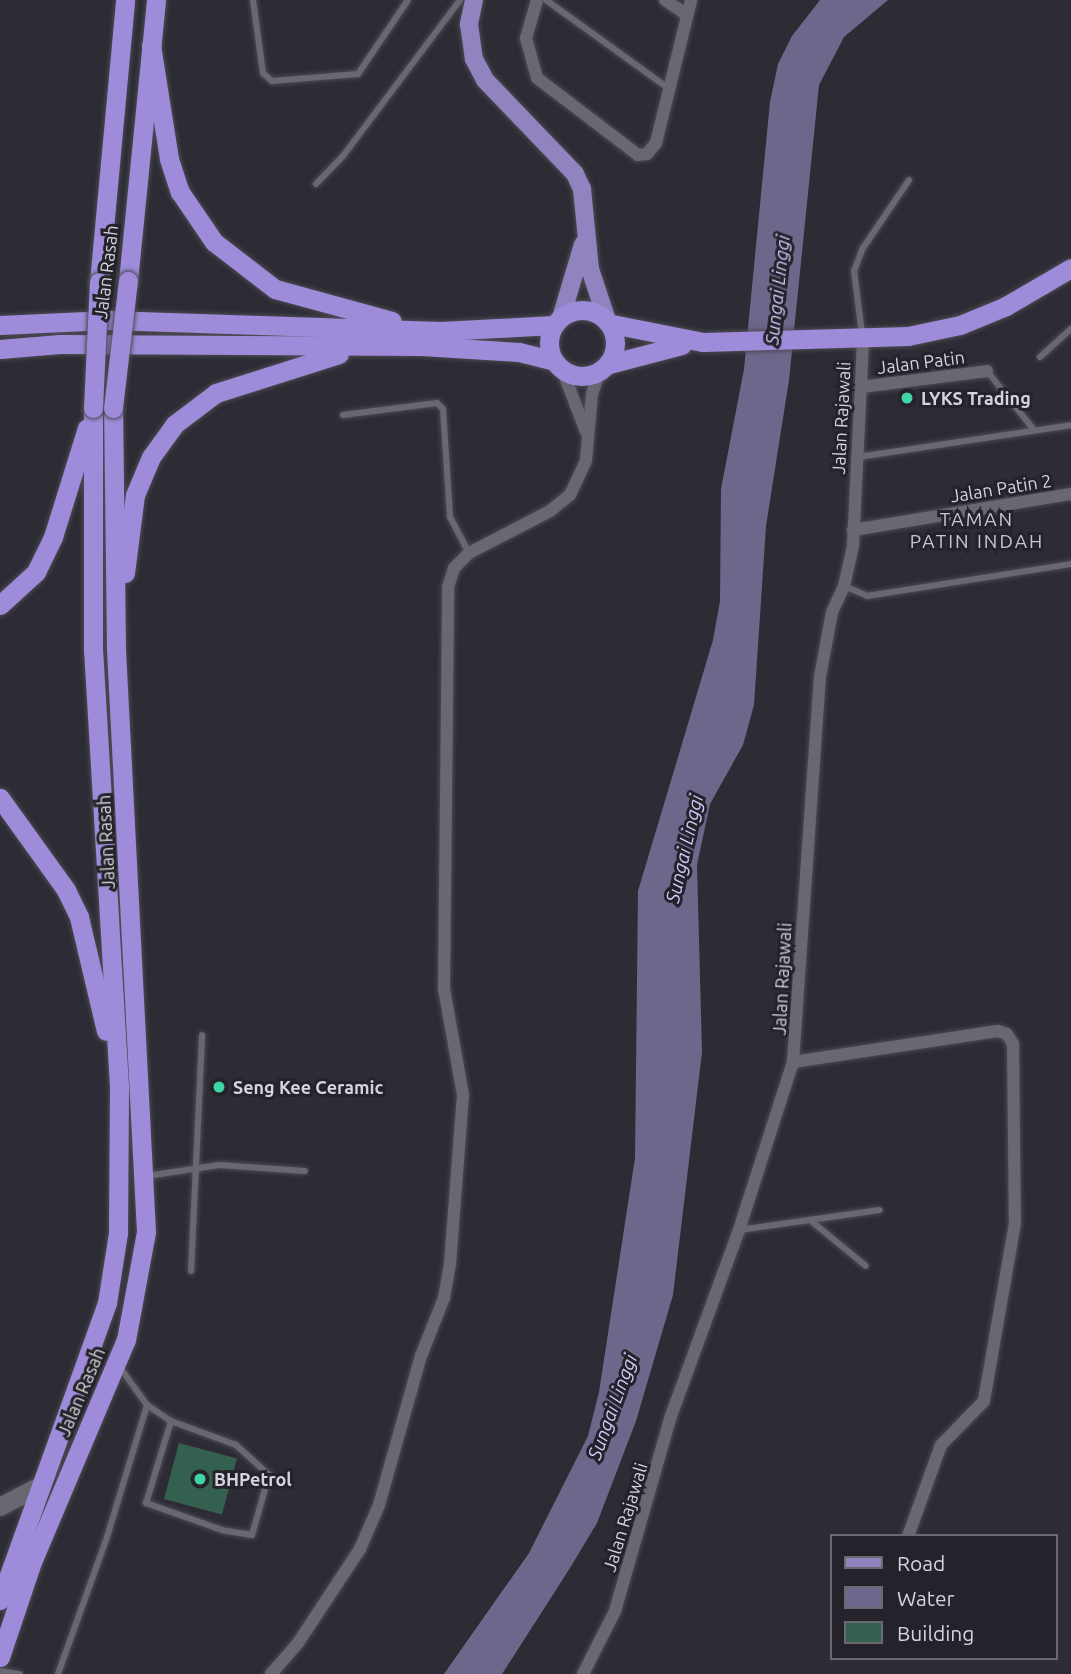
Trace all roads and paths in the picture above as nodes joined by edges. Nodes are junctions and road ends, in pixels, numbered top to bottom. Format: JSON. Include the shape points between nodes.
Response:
{"nodes":[{"id":1,"x":125,"y":0,"type":"edge"},
{"id":2,"x":156,"y":0,"type":"edge"},
{"id":3,"x":253,"y":0,"type":"edge"},
{"id":4,"x":408,"y":0,"type":"edge"},
{"id":5,"x":460,"y":0,"type":"edge"},
{"id":6,"x":474,"y":0,"type":"edge"},
{"id":7,"x":537,"y":0,"type":"edge"},
{"id":8,"x":546,"y":0,"type":"edge"},
{"id":9,"x":665,"y":0,"type":"edge"},
{"id":10,"x":691,"y":0,"type":"edge"},
{"id":11,"x":686,"y":14,"type":"junction"},
{"id":12,"x":151,"y":45,"type":"junction"},
{"id":13,"x":668,"y":88,"type":"junction"},
{"id":14,"x":909,"y":180,"type":"dead end"},
{"id":15,"x":316,"y":184,"type":"dead end"},
{"id":16,"x":586,"y":234,"type":"junction"},
{"id":17,"x":1071,"y":268,"type":"edge"},
{"id":18,"x":557,"y":321,"type":"junction"},
{"id":19,"x":610,"y":322,"type":"junction"},
{"id":20,"x":0,"y":325,"type":"edge"},
{"id":21,"x":1071,"y":329,"type":"edge"},
{"id":22,"x":441,"y":331,"type":"junction"},
{"id":23,"x":863,"y":340,"type":"junction"},
{"id":24,"x":703,"y":342,"type":"junction"},
{"id":25,"x":363,"y":347,"type":"junction"},
{"id":26,"x":0,"y":349,"type":"edge"},
{"id":27,"x":1040,"y":357,"type":"dead end"},
{"id":28,"x":558,"y":365,"type":"junction"},
{"id":29,"x":605,"y":368,"type":"junction"},
{"id":30,"x":986,"y":371,"type":"joint"},
{"id":31,"x":861,"y":387,"type":"junction"},
{"id":32,"x":93,"y":408,"type":"junction"},
{"id":33,"x":343,"y":415,"type":"dead end"},
{"id":34,"x":1071,"y":425,"type":"edge"},
{"id":35,"x":1034,"y":430,"type":"junction"},
{"id":36,"x":586,"y":432,"type":"junction"},
{"id":37,"x":857,"y":457,"type":"junction"},
{"id":38,"x":1071,"y":494,"type":"edge"},
{"id":39,"x":853,"y":530,"type":"junction"},
{"id":40,"x":469,"y":553,"type":"junction"},
{"id":41,"x":1071,"y":564,"type":"edge"},
{"id":42,"x":844,"y":586,"type":"junction"},
{"id":43,"x":0,"y":605,"type":"edge"},
{"id":44,"x":116,"y":649,"type":"junction"},
{"id":45,"x":0,"y":798,"type":"edge"},
{"id":46,"x":202,"y":1035,"type":"dead end"},
{"id":47,"x":793,"y":1062,"type":"junction"},
{"id":48,"x":119,"y":1086,"type":"junction"},
{"id":49,"x":194,"y":1168,"type":"junction"},
{"id":50,"x":304,"y":1171,"type":"dead end"},
{"id":51,"x":145,"y":1177,"type":"junction"},
{"id":52,"x":880,"y":1210,"type":"dead end"},
{"id":53,"x":810,"y":1220,"type":"junction"},
{"id":54,"x":739,"y":1230,"type":"junction"},
{"id":55,"x":866,"y":1266,"type":"dead end"},
{"id":56,"x":191,"y":1271,"type":"dead end"},
{"id":57,"x":116,"y":1362,"type":"junction"},
{"id":58,"x":147,"y":1405,"type":"junction"},
{"id":59,"x":171,"y":1421,"type":"junction"},
{"id":60,"x":42,"y":1485,"type":"junction"},
{"id":61,"x":0,"y":1507,"type":"edge"},
{"id":62,"x":909,"y":1534,"type":"edge"},
{"id":63,"x":0,"y":1600,"type":"edge"},
{"id":64,"x":0,"y":1657,"type":"edge"},
{"id":65,"x":0,"y":1671,"type":"edge"},
{"id":66,"x":20,"y":1674,"type":"edge"},
{"id":67,"x":58,"y":1674,"type":"edge"},
{"id":68,"x":271,"y":1674,"type":"edge"},
{"id":69,"x":583,"y":1674,"type":"edge"}],
"edges":[{"from":1,"to":32,"type":"highway","name":"Jalan Rasah","bridge":true,"via":[[99,282]]},
{"from":2,"to":12,"type":"highway","name":"Jalan Rasah"},
{"from":3,"to":4,"type":"lane","via":[[263,73],[272,81],[358,74]]},
{"from":5,"to":15,"type":"lane","via":[[343,156]]},
{"from":6,"to":16,"type":"main road","via":[[469,23],[474,59],[485,80],[575,174],[582,188]]},
{"from":7,"to":13,"type":"street","via":[[526,38],[537,78],[638,155],[647,154],[656,143]]},
{"from":8,"to":13,"type":"lane"},
{"from":9,"to":11,"type":"street"},
{"from":10,"to":11,"type":"street"},
{"from":11,"to":13,"type":"street"},
{"from":12,"to":22,"type":"highway","via":[[169,159],[180,192],[214,242],[275,289]]},
{"from":12,"to":44,"type":"highway","name":"Jalan Rasah","bridge":true,"via":[[113,408]]},
{"from":14,"to":23,"type":"lane","via":[[863,248],[854,271]]},
{"from":16,"to":18,"type":"main road"},
{"from":16,"to":19,"type":"main road","via":[[594,287]]},
{"from":17,"to":23,"type":"highway","via":[[1006,306],[960,325]]},
{"from":18,"to":19,"type":"highway","via":[[589,310]]},
{"from":18,"to":22,"type":"highway"},
{"from":18,"to":28,"type":"highway","via":[[549,344]]},
{"from":19,"to":24,"type":"highway"},
{"from":19,"to":29,"type":"highway","via":[[616,346]]},
{"from":20,"to":22,"type":"highway","via":[[108,320]]},
{"from":21,"to":27,"type":"lane"},
{"from":23,"to":24,"type":"highway"},
{"from":23,"to":31,"type":"street","name":"Jalan Rajawali"},
{"from":24,"to":29,"type":"highway"},
{"from":25,"to":26,"type":"highway","via":[[60,344]]},
{"from":25,"to":28,"type":"highway","via":[[478,348],[519,352]]},
{"from":25,"to":44,"type":"highway","via":[[216,393],[175,424],[151,457],[135,495]]},
{"from":28,"to":29,"type":"highway","via":[[581,376]]},
{"from":28,"to":36,"type":"street"},
{"from":29,"to":36,"type":"street"},
{"from":30,"to":31,"type":"street","name":"Jalan Patin"},
{"from":30,"to":35,"type":"lane"},
{"from":31,"to":37,"type":"street","name":"Jalan Rajawali"},
{"from":32,"to":43,"type":"highway","via":[[53,537],[36,572]]},
{"from":32,"to":48,"type":"highway","name":"Jalan Rasah","via":[[93,652]]},
{"from":33,"to":40,"type":"lane","via":[[437,403],[443,409],[450,517]]},
{"from":34,"to":35,"type":"lane"},
{"from":35,"to":37,"type":"lane"},
{"from":36,"to":40,"type":"street","via":[[586,460],[570,495],[550,511]]},
{"from":37,"to":39,"type":"street","name":"Jalan Rajawali"},
{"from":38,"to":39,"type":"street","name":"Jalan Patin 2"},
{"from":39,"to":42,"type":"street","name":"Jalan Rajawali"},
{"from":40,"to":68,"type":"street","via":[[454,568],[448,587],[444,988],[463,1095],[461,1155],[444,1298],[421,1356],[379,1505],[360,1549],[298,1643]]},
{"from":41,"to":42,"type":"lane","via":[[867,596]]},
{"from":42,"to":47,"type":"street","name":"Jalan Rajawali","via":[[832,612],[820,677]]},
{"from":44,"to":51,"type":"highway","name":"Jalan Rasah"},
{"from":45,"to":48,"type":"highway","via":[[47,857],[79,917]]},
{"from":46,"to":49,"type":"lane"},
{"from":47,"to":54,"type":"street","name":"Jalan Rajawali"},
{"from":47,"to":62,"type":"street","via":[[998,1031],[1007,1034],[1013,1044],[1015,1223],[984,1401],[941,1445]]},
{"from":48,"to":60,"type":"highway","name":"Jalan Rasah","via":[[118,1233],[107,1303]]},
{"from":49,"to":50,"type":"lane","via":[[219,1165]]},
{"from":49,"to":51,"type":"lane"},
{"from":49,"to":56,"type":"lane"},
{"from":51,"to":57,"type":"highway","name":"Jalan Rasah","via":[[146,1232],[135,1304]]},
{"from":52,"to":53,"type":"lane"},
{"from":53,"to":54,"type":"lane"},
{"from":53,"to":55,"type":"lane"},
{"from":54,"to":69,"type":"street","name":"Jalan Rajawali","via":[[671,1416],[615,1611]]},
{"from":57,"to":58,"type":"lane"},
{"from":57,"to":64,"type":"highway","name":"Jalan Rasah","via":[[32,1562]]},
{"from":58,"to":59,"type":"lane"},
{"from":58,"to":67,"type":"lane"},
{"from":59,"to":59,"type":"lane","via":[[236,1446],[269,1475],[252,1535],[222,1530],[146,1503]]},
{"from":60,"to":61,"type":"main road"},
{"from":60,"to":63,"type":"highway","name":"Jalan Rasah"},
{"from":65,"to":66,"type":"lane"}]}
